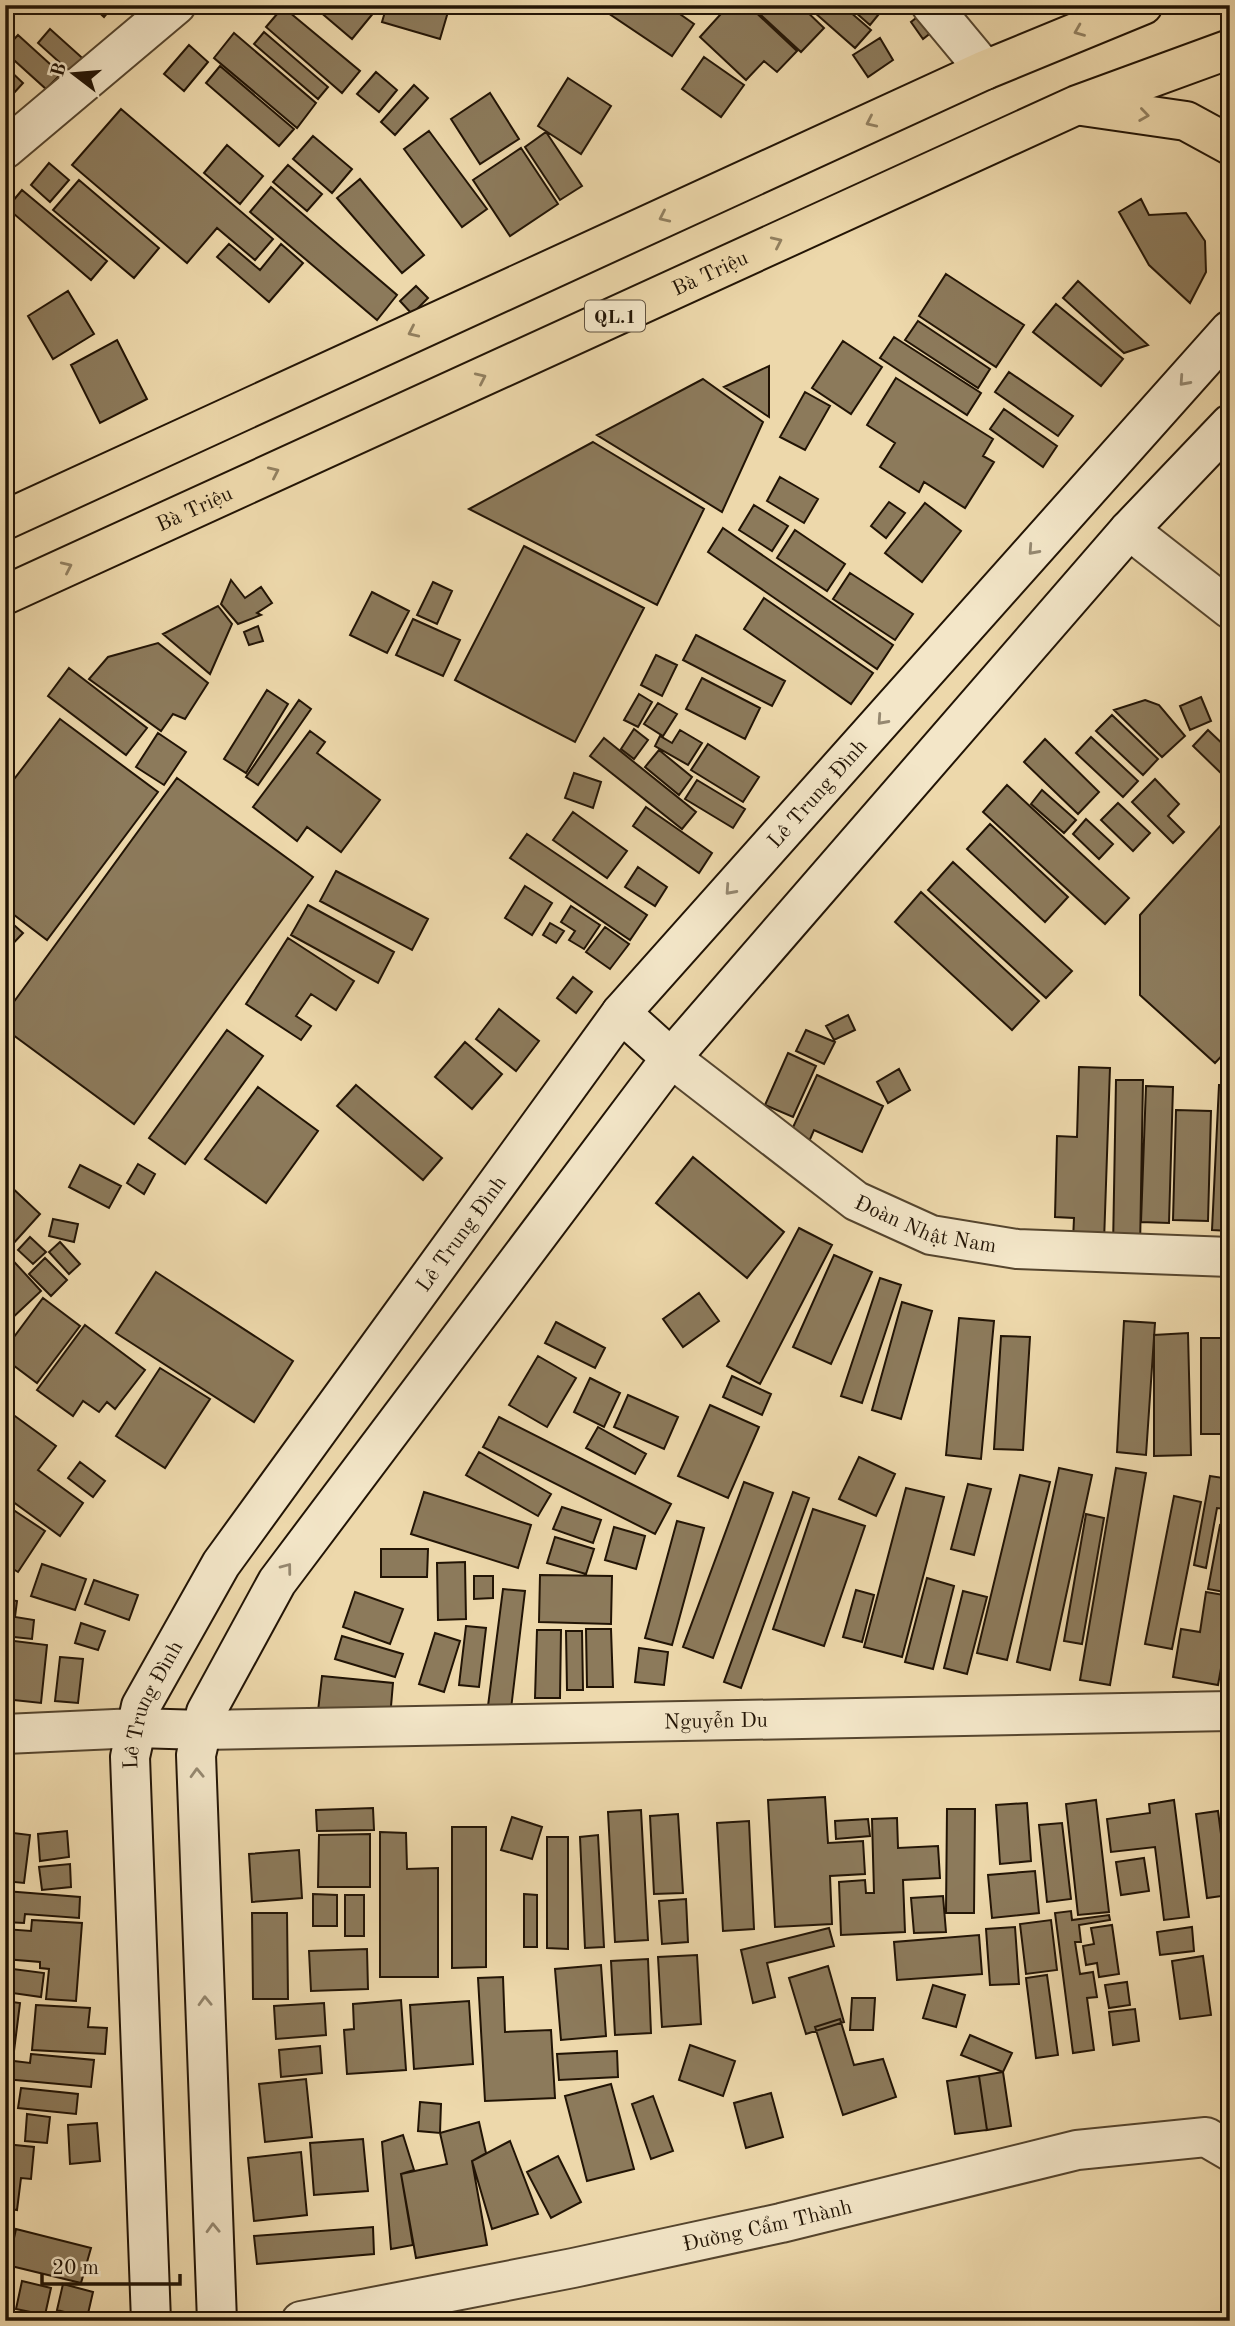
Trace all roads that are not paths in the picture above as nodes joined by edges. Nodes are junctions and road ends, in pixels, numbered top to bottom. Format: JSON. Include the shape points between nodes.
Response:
{"nodes":[{"id":1,"x":176,"y":5,"type":"edge"},
{"id":2,"x":931,"y":5,"type":"edge"},
{"id":3,"x":1143,"y":5,"type":"edge"},
{"id":4,"x":1230,"y":49,"type":"edge"},
{"id":5,"x":985,"y":70,"type":"junction"},
{"id":6,"x":1077,"y":106,"type":"junction"},
{"id":7,"x":1230,"y":145,"type":"edge"},
{"id":8,"x":5,"y":149,"type":"edge"},
{"id":9,"x":1230,"y":330,"type":"edge"},
{"id":10,"x":1230,"y":424,"type":"edge"},
{"id":11,"x":5,"y":520,"type":"edge"},
{"id":12,"x":1129,"y":530,"type":"junction"},
{"id":13,"x":5,"y":595,"type":"edge"},
{"id":14,"x":1230,"y":609,"type":"edge"},
{"id":15,"x":621,"y":1013,"type":"junction"},
{"id":16,"x":671,"y":1058,"type":"junction"},
{"id":17,"x":1230,"y":1257,"type":"edge"},
{"id":18,"x":1230,"y":1710,"type":"edge"},
{"id":19,"x":137,"y":1728,"type":"junction"},
{"id":20,"x":202,"y":1730,"type":"junction"},
{"id":21,"x":5,"y":1734,"type":"edge"},
{"id":22,"x":1230,"y":2151,"type":"edge"},
{"id":23,"x":151,"y":2321,"type":"edge"},
{"id":24,"x":217,"y":2321,"type":"edge"},
{"id":25,"x":301,"y":2321,"type":"edge"}],
"edges":[{"from":1,"to":8,"type":"main road"},
{"from":2,"to":5,"type":"main road"},
{"from":3,"to":5,"type":"highway","one_way":true},
{"from":4,"to":6,"type":"highway","name":"Bà Triệu","number":"QL.1"},
{"from":5,"to":11,"type":"highway","one_way":true},
{"from":6,"to":7,"type":"highway","one_way":true,"via":[[1186,121]]},
{"from":13,"to":6,"type":"highway","name":"Bà Triệu","number":"QL.1","one_way":true},
{"from":9,"to":15,"type":"main road","name":"Lê Trung Đình","one_way":true},
{"from":10,"to":12,"type":"main road"},
{"from":12,"to":14,"type":"main road"},
{"from":12,"to":16,"type":"main road"},
{"from":15,"to":16,"type":"main road","name":"Đoàn Nhật Nam"},
{"from":15,"to":19,"type":"main road","name":"Lê Trung Đình","via":[[221,1564],[141,1706]]},
{"from":16,"to":17,"type":"main road","name":"Đoàn Nhật Nam","via":[[856,1200],[931,1235],[1017,1249]]},
{"from":20,"to":16,"type":"main road","one_way":true,"via":[[206,1712],[277,1582]]},
{"from":18,"to":20,"type":"main road","name":"Nguyễn Du"},
{"from":19,"to":20,"type":"main road","name":"Nguyễn Du"},
{"from":19,"to":21,"type":"main road"},
{"from":19,"to":23,"type":"main road","name":"Lê Trung Đình","via":[[130,1757]]},
{"from":24,"to":20,"type":"main road","one_way":true,"via":[[196,1755]]},
{"from":22,"to":25,"type":"main road","name":"Đường Cẩm Thành","via":[[1206,2137],[1077,2150],[781,2223]]}]}
